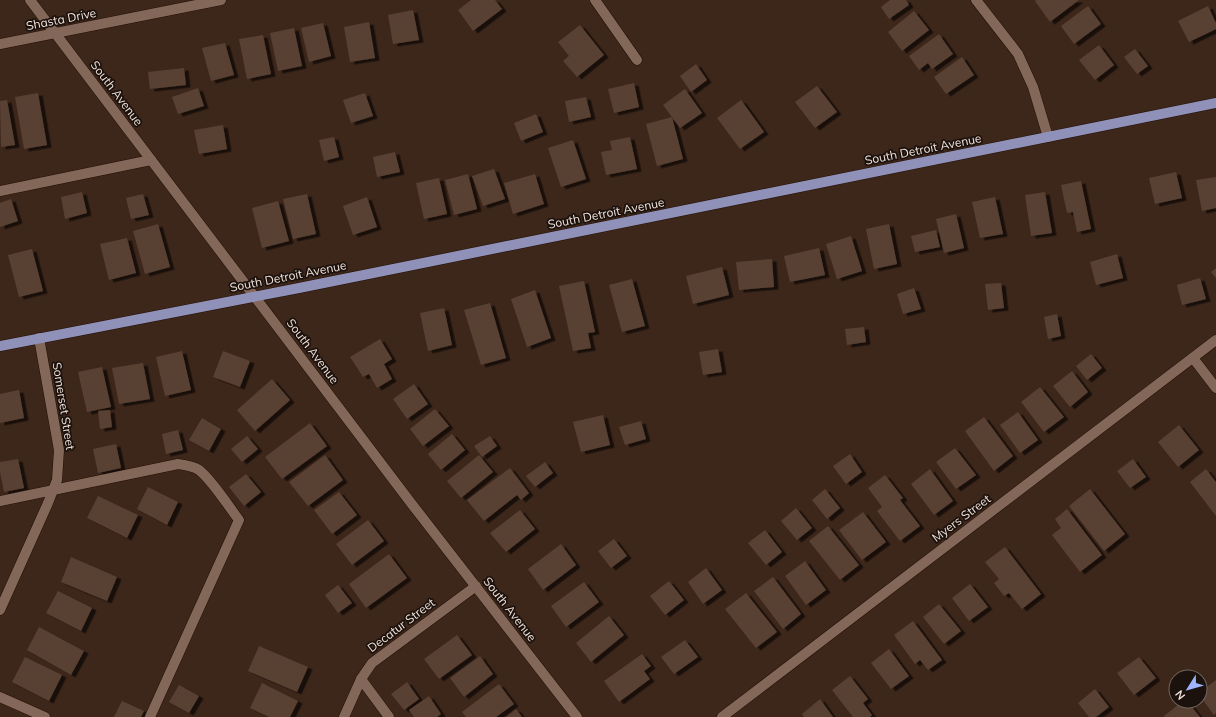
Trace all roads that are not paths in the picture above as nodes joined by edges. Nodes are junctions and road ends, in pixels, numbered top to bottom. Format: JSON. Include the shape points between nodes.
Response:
{"nodes":[{"id":1,"x":30,"y":0,"type":"edge"},
{"id":2,"x":221,"y":0,"type":"edge"},
{"id":3,"x":595,"y":0,"type":"edge"},
{"id":4,"x":976,"y":0,"type":"edge"},
{"id":5,"x":56,"y":33,"type":"junction"},
{"id":6,"x":0,"y":44,"type":"edge"},
{"id":7,"x":637,"y":60,"type":"dead end"},
{"id":8,"x":1216,"y":103,"type":"edge"},
{"id":9,"x":1048,"y":137,"type":"junction"},
{"id":10,"x":151,"y":160,"type":"junction"},
{"id":11,"x":0,"y":191,"type":"edge"},
{"id":12,"x":255,"y":296,"type":"junction"},
{"id":13,"x":39,"y":338,"type":"junction"},
{"id":14,"x":1216,"y":340,"type":"edge"},
{"id":15,"x":0,"y":346,"type":"edge"},
{"id":16,"x":1193,"y":358,"type":"junction"},
{"id":17,"x":1216,"y":388,"type":"edge"},
{"id":18,"x":53,"y":491,"type":"junction"},
{"id":19,"x":0,"y":501,"type":"edge"},
{"id":20,"x":476,"y":586,"type":"junction"},
{"id":21,"x":0,"y":610,"type":"edge"},
{"id":22,"x":361,"y":679,"type":"junction"},
{"id":23,"x":0,"y":697,"type":"edge"},
{"id":24,"x":44,"y":717,"type":"edge"},
{"id":25,"x":150,"y":717,"type":"edge"},
{"id":26,"x":344,"y":717,"type":"edge"},
{"id":27,"x":390,"y":717,"type":"edge"},
{"id":28,"x":577,"y":717,"type":"edge"},
{"id":29,"x":722,"y":717,"type":"edge"}],
"edges":[{"from":1,"to":5,"type":"street","name":"South Avenue"},
{"from":2,"to":5,"type":"street","name":"Shasta Drive"},
{"from":3,"to":7,"type":"street"},
{"from":4,"to":9,"type":"street","via":[[1018,54],[1033,87]]},
{"from":5,"to":6,"type":"street","name":"Shasta Drive"},
{"from":5,"to":10,"type":"street","name":"South Avenue"},
{"from":8,"to":9,"type":"main road","name":"South Detroit Avenue"},
{"from":9,"to":12,"type":"main road","name":"South Detroit Avenue"},
{"from":10,"to":11,"type":"street"},
{"from":10,"to":12,"type":"street","name":"South Avenue"},
{"from":12,"to":13,"type":"main road","name":"South Detroit Avenue"},
{"from":12,"to":20,"type":"street","name":"South Avenue"},
{"from":13,"to":15,"type":"main road","name":"South Detroit Avenue"},
{"from":13,"to":18,"type":"street","name":"Somerset Street","via":[[59,450],[57,480]]},
{"from":14,"to":16,"type":"street","name":"Myers Street"},
{"from":16,"to":17,"type":"street"},
{"from":16,"to":29,"type":"street","name":"Myers Street"},
{"from":18,"to":19,"type":"street"},
{"from":18,"to":21,"type":"street","name":"Somerset Street"},
{"from":18,"to":25,"type":"street","via":[[178,464],[189,465],[207,477],[239,520]]},
{"from":20,"to":22,"type":"street","name":"Decatur Street","via":[[383,654],[364,672]]},
{"from":20,"to":28,"type":"street","name":"South Avenue"},
{"from":22,"to":26,"type":"street","name":"Decatur Street"},
{"from":22,"to":27,"type":"street"},
{"from":23,"to":24,"type":"street"}]}
